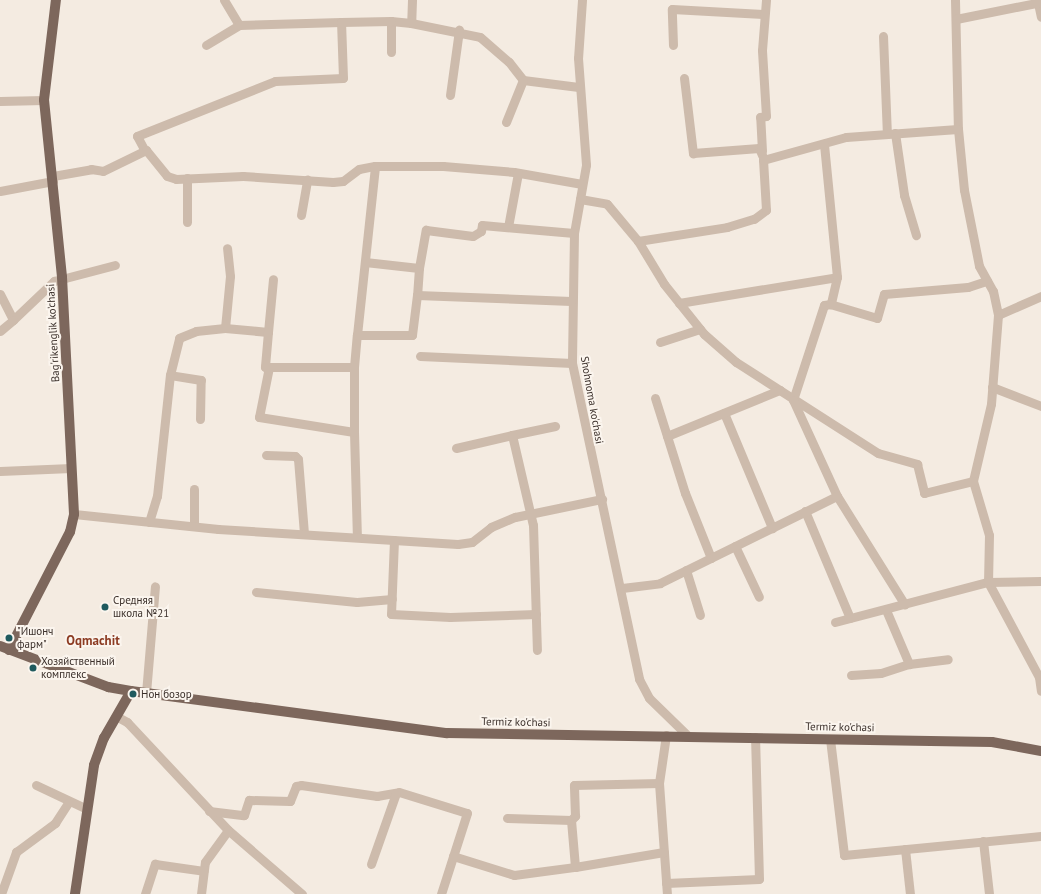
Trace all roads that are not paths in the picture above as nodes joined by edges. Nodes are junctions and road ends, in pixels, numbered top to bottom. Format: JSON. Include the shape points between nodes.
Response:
{"nodes":[{"id":1,"x":56,"y":0,"type":"edge"},
{"id":2,"x":224,"y":0,"type":"edge"},
{"id":3,"x":412,"y":0,"type":"edge"},
{"id":4,"x":582,"y":0,"type":"edge"},
{"id":5,"x":766,"y":0,"type":"edge"},
{"id":6,"x":955,"y":0,"type":"edge"},
{"id":7,"x":1040,"y":2,"type":"edge"},
{"id":8,"x":764,"y":14,"type":"junction"},
{"id":9,"x":1041,"y":17,"type":"edge"},
{"id":10,"x":956,"y":19,"type":"junction"},
{"id":11,"x":341,"y":22,"type":"junction"},
{"id":12,"x":392,"y":22,"type":"junction"},
{"id":13,"x":411,"y":23,"type":"junction"},
{"id":14,"x":239,"y":25,"type":"junction"},
{"id":15,"x":459,"y":30,"type":"junction"},
{"id":16,"x":883,"y":36,"type":"dead end"},
{"id":17,"x":206,"y":44,"type":"dead end"},
{"id":18,"x":673,"y":45,"type":"dead end"},
{"id":19,"x":391,"y":52,"type":"dead end"},
{"id":20,"x":684,"y":78,"type":"dead end"},
{"id":21,"x":523,"y":80,"type":"junction"},
{"id":22,"x":579,"y":87,"type":"junction"},
{"id":23,"x":450,"y":95,"type":"dead end"},
{"id":24,"x":44,"y":100,"type":"junction"},
{"id":25,"x":0,"y":101,"type":"edge"},
{"id":26,"x":506,"y":122,"type":"dead end"},
{"id":27,"x":958,"y":129,"type":"junction"},
{"id":28,"x":891,"y":133,"type":"junction"},
{"id":29,"x":824,"y":144,"type":"junction"},
{"id":30,"x":145,"y":151,"type":"junction"},
{"id":31,"x":762,"y":156,"type":"junction"},
{"id":32,"x":375,"y":166,"type":"junction"},
{"id":33,"x":518,"y":173,"type":"junction"},
{"id":34,"x":187,"y":178,"type":"junction"},
{"id":35,"x":53,"y":179,"type":"junction"},
{"id":36,"x":307,"y":180,"type":"junction"},
{"id":37,"x":582,"y":184,"type":"junction"},
{"id":38,"x":0,"y":191,"type":"edge"},
{"id":39,"x":580,"y":199,"type":"junction"},
{"id":40,"x":301,"y":215,"type":"dead end"},
{"id":41,"x":187,"y":222,"type":"dead end"},
{"id":42,"x":508,"y":227,"type":"junction"},
{"id":43,"x":574,"y":233,"type":"junction"},
{"id":44,"x":916,"y":235,"type":"dead end"},
{"id":45,"x":638,"y":241,"type":"junction"},
{"id":46,"x":227,"y":248,"type":"dead end"},
{"id":47,"x":365,"y":262,"type":"junction"},
{"id":48,"x":115,"y":265,"type":"dead end"},
{"id":49,"x":419,"y":268,"type":"junction"},
{"id":50,"x":62,"y":277,"type":"junction"},
{"id":51,"x":837,"y":277,"type":"junction"},
{"id":52,"x":273,"y":279,"type":"dead end"},
{"id":53,"x":987,"y":281,"type":"junction"},
{"id":54,"x":0,"y":294,"type":"edge"},
{"id":55,"x":417,"y":295,"type":"junction"},
{"id":56,"x":1041,"y":296,"type":"edge"},
{"id":57,"x":571,"y":301,"type":"junction"},
{"id":58,"x":679,"y":303,"type":"junction"},
{"id":59,"x":830,"y":304,"type":"junction"},
{"id":60,"x":998,"y":315,"type":"junction"},
{"id":61,"x":14,"y":320,"type":"junction"},
{"id":62,"x":225,"y":328,"type":"junction"},
{"id":63,"x":700,"y":330,"type":"junction"},
{"id":64,"x":0,"y":331,"type":"edge"},
{"id":65,"x":268,"y":332,"type":"junction"},
{"id":66,"x":357,"y":334,"type":"junction"},
{"id":67,"x":660,"y":342,"type":"dead end"},
{"id":68,"x":420,"y":356,"type":"dead end"},
{"id":69,"x":572,"y":363,"type":"junction"},
{"id":70,"x":269,"y":368,"type":"junction"},
{"id":71,"x":354,"y":368,"type":"junction"},
{"id":72,"x":170,"y":375,"type":"junction"},
{"id":73,"x":992,"y":387,"type":"junction"},
{"id":74,"x":780,"y":390,"type":"junction"},
{"id":75,"x":655,"y":398,"type":"dead end"},
{"id":76,"x":793,"y":400,"type":"junction"},
{"id":77,"x":1041,"y":406,"type":"edge"},
{"id":78,"x":724,"y":413,"type":"junction"},
{"id":79,"x":200,"y":419,"type":"dead end"},
{"id":80,"x":555,"y":426,"type":"dead end"},
{"id":81,"x":354,"y":432,"type":"junction"},
{"id":82,"x":512,"y":435,"type":"junction"},
{"id":83,"x":667,"y":436,"type":"junction"},
{"id":84,"x":456,"y":448,"type":"dead end"},
{"id":85,"x":266,"y":455,"type":"dead end"},
{"id":86,"x":71,"y":468,"type":"junction"},
{"id":87,"x":0,"y":471,"type":"edge"},
{"id":88,"x":973,"y":480,"type":"junction"},
{"id":89,"x":194,"y":489,"type":"dead end"},
{"id":90,"x":837,"y":496,"type":"junction"},
{"id":91,"x":602,"y":499,"type":"junction"},
{"id":92,"x":805,"y":511,"type":"junction"},
{"id":93,"x":531,"y":513,"type":"junction"},
{"id":94,"x":74,"y":514,"type":"junction"},
{"id":95,"x":149,"y":522,"type":"junction"},
{"id":96,"x":194,"y":526,"type":"junction"},
{"id":97,"x":772,"y":528,"type":"junction"},
{"id":98,"x":304,"y":534,"type":"junction"},
{"id":99,"x":357,"y":538,"type":"junction"},
{"id":100,"x":394,"y":540,"type":"junction"},
{"id":101,"x":735,"y":546,"type":"junction"},
{"id":102,"x":711,"y":558,"type":"junction"},
{"id":103,"x":686,"y":570,"type":"junction"},
{"id":104,"x":1041,"y":581,"type":"edge"},
{"id":105,"x":988,"y":582,"type":"junction"},
{"id":106,"x":155,"y":586,"type":"dead end"},
{"id":107,"x":622,"y":588,"type":"junction"},
{"id":108,"x":256,"y":592,"type":"dead end"},
{"id":109,"x":759,"y":597,"type":"dead end"},
{"id":110,"x":392,"y":599,"type":"junction"},
{"id":111,"x":905,"y":605,"type":"junction"},
{"id":112,"x":886,"y":610,"type":"junction"},
{"id":113,"x":536,"y":614,"type":"junction"},
{"id":114,"x":700,"y":615,"type":"dead end"},
{"id":115,"x":850,"y":618,"type":"junction"},
{"id":116,"x":836,"y":622,"type":"dead end"},
{"id":117,"x":4,"y":648,"type":"edge"},
{"id":118,"x":537,"y":650,"type":"dead end"},
{"id":119,"x":948,"y":658,"type":"dead end"},
{"id":120,"x":908,"y":664,"type":"junction"},
{"id":121,"x":851,"y":675,"type":"dead end"},
{"id":122,"x":131,"y":691,"type":"junction"},
{"id":123,"x":1041,"y":691,"type":"edge"},
{"id":124,"x":146,"y":693,"type":"junction"},
{"id":125,"x":116,"y":716,"type":"junction"},
{"id":126,"x":666,"y":735,"type":"junction"},
{"id":127,"x":687,"y":735,"type":"junction"},
{"id":128,"x":755,"y":737,"type":"junction"},
{"id":129,"x":830,"y":738,"type":"junction"},
{"id":130,"x":1041,"y":751,"type":"edge"},
{"id":131,"x":659,"y":783,"type":"junction"},
{"id":132,"x":36,"y":785,"type":"dead end"},
{"id":133,"x":396,"y":793,"type":"junction"},
{"id":134,"x":68,"y":803,"type":"junction"},
{"id":135,"x":87,"y":809,"type":"junction"},
{"id":136,"x":209,"y":811,"type":"junction"},
{"id":137,"x":507,"y":818,"type":"dead end"},
{"id":138,"x":571,"y":820,"type":"junction"},
{"id":139,"x":228,"y":830,"type":"junction"},
{"id":140,"x":1041,"y":836,"type":"edge"},
{"id":141,"x":983,"y":841,"type":"junction"},
{"id":142,"x":905,"y":849,"type":"junction"},
{"id":143,"x":664,"y":852,"type":"junction"},
{"id":144,"x":453,"y":856,"type":"junction"},
{"id":145,"x":371,"y":864,"type":"dead end"},
{"id":146,"x":575,"y":867,"type":"junction"},
{"id":147,"x":204,"y":871,"type":"junction"},
{"id":148,"x":666,"y":883,"type":"junction"},
{"id":149,"x":1,"y":894,"type":"edge"},
{"id":150,"x":75,"y":894,"type":"edge"},
{"id":151,"x":145,"y":894,"type":"edge"},
{"id":152,"x":201,"y":894,"type":"edge"},
{"id":153,"x":302,"y":894,"type":"edge"},
{"id":154,"x":441,"y":894,"type":"edge"},
{"id":155,"x":667,"y":894,"type":"edge"},
{"id":156,"x":910,"y":894,"type":"edge"},
{"id":157,"x":989,"y":894,"type":"edge"}],
"edges":[{"from":1,"to":24,"type":"main road","name":"Bag'rikenglik ko'chasi"},
{"from":2,"to":14,"type":"street"},
{"from":3,"to":13,"type":"street"},
{"from":4,"to":22,"type":"street","name":"Shohnoma ko'chasi"},
{"from":5,"to":8,"type":"street"},
{"from":6,"to":10,"type":"street"},
{"from":7,"to":9,"type":"street"},
{"from":7,"to":10,"type":"street"},
{"from":8,"to":18,"type":"street","via":[[672,9]]},
{"from":8,"to":31,"type":"street","via":[[766,116],[760,116]]},
{"from":10,"to":27,"type":"street"},
{"from":11,"to":12,"type":"street"},
{"from":11,"to":14,"type":"street"},
{"from":11,"to":30,"type":"street","via":[[343,78],[275,81],[137,136]]},
{"from":12,"to":13,"type":"street"},
{"from":12,"to":19,"type":"street"},
{"from":13,"to":15,"type":"street"},
{"from":14,"to":17,"type":"street"},
{"from":15,"to":21,"type":"street","via":[[480,37],[509,62]]},
{"from":15,"to":23,"type":"street"},
{"from":16,"to":28,"type":"street"},
{"from":20,"to":31,"type":"street","via":[[693,153],[759,148]]},
{"from":21,"to":22,"type":"street"},
{"from":21,"to":26,"type":"street"},
{"from":22,"to":37,"type":"street","name":"Shohnoma ko'chasi","via":[[586,130]]},
{"from":24,"to":25,"type":"street"},
{"from":24,"to":35,"type":"main road","name":"Bag'rikenglik ko'chasi"},
{"from":27,"to":28,"type":"street"},
{"from":27,"to":53,"type":"street","via":[[979,266]]},
{"from":28,"to":29,"type":"street"},
{"from":28,"to":44,"type":"street","via":[[904,195]]},
{"from":29,"to":31,"type":"street"},
{"from":29,"to":51,"type":"street"},
{"from":30,"to":34,"type":"street","via":[[149,151],[167,176]]},
{"from":30,"to":35,"type":"street","via":[[103,171],[91,169]]},
{"from":31,"to":45,"type":"street","via":[[766,210],[761,216],[727,226]]},
{"from":32,"to":33,"type":"street","via":[[443,166]]},
{"from":32,"to":36,"type":"street","via":[[359,169],[342,181]]},
{"from":32,"to":47,"type":"street"},
{"from":33,"to":37,"type":"street"},
{"from":33,"to":42,"type":"street"},
{"from":34,"to":36,"type":"street","via":[[243,176]]},
{"from":34,"to":41,"type":"street"},
{"from":35,"to":38,"type":"street"},
{"from":35,"to":50,"type":"main road","name":"Bag'rikenglik ko'chasi"},
{"from":36,"to":40,"type":"street"},
{"from":37,"to":39,"type":"street","name":"Shohnoma ko'chasi"},
{"from":39,"to":43,"type":"street","name":"Shohnoma ko'chasi"},
{"from":39,"to":45,"type":"street","via":[[607,204]]},
{"from":42,"to":43,"type":"street"},
{"from":42,"to":49,"type":"street","via":[[482,224],[481,231],[473,236],[426,230]]},
{"from":43,"to":57,"type":"street","name":"Shohnoma ko'chasi"},
{"from":45,"to":58,"type":"street"},
{"from":46,"to":62,"type":"street","via":[[230,276]]},
{"from":47,"to":49,"type":"street"},
{"from":47,"to":66,"type":"street"},
{"from":48,"to":50,"type":"street"},
{"from":49,"to":55,"type":"street"},
{"from":50,"to":61,"type":"street","via":[[54,280]]},
{"from":50,"to":86,"type":"main road","name":"Bag'rikenglik ko'chasi"},
{"from":51,"to":58,"type":"street"},
{"from":51,"to":59,"type":"street"},
{"from":52,"to":65,"type":"street"},
{"from":53,"to":59,"type":"street","via":[[968,288],[884,294],[877,318]]},
{"from":53,"to":60,"type":"street"},
{"from":54,"to":61,"type":"street"},
{"from":55,"to":57,"type":"street"},
{"from":55,"to":66,"type":"street","via":[[412,335]]},
{"from":56,"to":60,"type":"street"},
{"from":57,"to":69,"type":"street","name":"Shohnoma ko'chasi"},
{"from":58,"to":63,"type":"street"},
{"from":59,"to":76,"type":"street","via":[[824,305]]},
{"from":60,"to":73,"type":"street"},
{"from":61,"to":64,"type":"street"},
{"from":62,"to":65,"type":"street"},
{"from":62,"to":72,"type":"street","via":[[183,334]]},
{"from":63,"to":67,"type":"street"},
{"from":63,"to":74,"type":"street","via":[[736,362]]},
{"from":65,"to":70,"type":"street","via":[[265,368]]},
{"from":66,"to":71,"type":"street"},
{"from":68,"to":69,"type":"street"},
{"from":69,"to":91,"type":"street","name":"Shohnoma ko'chasi","via":[[581,418]]},
{"from":70,"to":71,"type":"street"},
{"from":70,"to":81,"type":"street","via":[[259,417]]},
{"from":71,"to":81,"type":"street"},
{"from":72,"to":79,"type":"street","via":[[201,380]]},
{"from":72,"to":95,"type":"street","via":[[156,496]]},
{"from":73,"to":77,"type":"street"},
{"from":73,"to":88,"type":"street"},
{"from":74,"to":76,"type":"street"},
{"from":74,"to":78,"type":"street"},
{"from":75,"to":83,"type":"street"},
{"from":76,"to":88,"type":"street","via":[[878,453],[917,464],[924,493]]},
{"from":76,"to":90,"type":"street"},
{"from":78,"to":83,"type":"street"},
{"from":78,"to":97,"type":"street"},
{"from":80,"to":82,"type":"street"},
{"from":81,"to":99,"type":"street"},
{"from":82,"to":84,"type":"street"},
{"from":82,"to":93,"type":"street"},
{"from":83,"to":102,"type":"street"},
{"from":85,"to":98,"type":"street","via":[[295,456],[298,459]]},
{"from":86,"to":87,"type":"street"},
{"from":86,"to":94,"type":"main road","name":"Bag'rikenglik ko'chasi"},
{"from":88,"to":105,"type":"street","via":[[989,535]]},
{"from":89,"to":96,"type":"street"},
{"from":90,"to":92,"type":"street"},
{"from":90,"to":111,"type":"street"},
{"from":91,"to":93,"type":"street"},
{"from":91,"to":107,"type":"street","name":"Shohnoma ko'chasi"},
{"from":92,"to":97,"type":"street"},
{"from":92,"to":115,"type":"street"},
{"from":93,"to":100,"type":"street","via":[[491,527],[472,542]]},
{"from":93,"to":113,"type":"street"},
{"from":94,"to":95,"type":"street"},
{"from":94,"to":117,"type":"main road","name":"Bag'rikenglik ko'chasi","via":[[70,532]]},
{"from":95,"to":96,"type":"street"},
{"from":96,"to":98,"type":"street"},
{"from":97,"to":101,"type":"street"},
{"from":98,"to":99,"type":"street"},
{"from":99,"to":100,"type":"street"},
{"from":100,"to":110,"type":"street"},
{"from":101,"to":102,"type":"street"},
{"from":101,"to":109,"type":"street"},
{"from":102,"to":103,"type":"street"},
{"from":103,"to":107,"type":"street","via":[[660,583]]},
{"from":103,"to":114,"type":"street"},
{"from":104,"to":105,"type":"street"},
{"from":105,"to":111,"type":"street"},
{"from":105,"to":123,"type":"street","via":[[1039,677]]},
{"from":106,"to":124,"type":"street"},
{"from":107,"to":127,"type":"street","name":"Shohnoma ko'chasi","via":[[639,679],[649,698]]},
{"from":108,"to":110,"type":"street","via":[[357,602]]},
{"from":110,"to":113,"type":"street","via":[[391,614],[394,615],[450,618]]},
{"from":111,"to":112,"type":"street"},
{"from":112,"to":115,"type":"street"},
{"from":112,"to":120,"type":"street"},
{"from":113,"to":118,"type":"street"},
{"from":115,"to":116,"type":"street"},
{"from":117,"to":122,"type":"main road","name":"Termiz ko'chasi"},
{"from":119,"to":120,"type":"street"},
{"from":120,"to":121,"type":"street","via":[[881,673]]},
{"from":122,"to":124,"type":"main road","name":"Termiz ko'chasi"},
{"from":122,"to":125,"type":"main road"},
{"from":124,"to":126,"type":"main road","name":"Termiz ko'chasi","via":[[447,733]]},
{"from":125,"to":135,"type":"main road","via":[[94,765]]},
{"from":125,"to":136,"type":"street","via":[[127,722]]},
{"from":126,"to":127,"type":"main road","name":"Termiz ko'chasi"},
{"from":126,"to":131,"type":"street"},
{"from":127,"to":128,"type":"main road","name":"Termiz ko'chasi"},
{"from":128,"to":129,"type":"main road","name":"Termiz ko'chasi"},
{"from":128,"to":148,"type":"street","via":[[759,879]]},
{"from":129,"to":130,"type":"main road","name":"Termiz ko'chasi","via":[[992,742]]},
{"from":129,"to":142,"type":"street","via":[[844,855]]},
{"from":131,"to":138,"type":"street","via":[[574,785],[574,816]]},
{"from":131,"to":143,"type":"street"},
{"from":132,"to":134,"type":"street"},
{"from":133,"to":136,"type":"street","via":[[377,796],[301,785],[296,786],[290,801],[249,800],[244,815]]},
{"from":133,"to":144,"type":"street","via":[[467,813]]},
{"from":133,"to":145,"type":"street"},
{"from":134,"to":135,"type":"street"},
{"from":134,"to":149,"type":"street","via":[[55,823],[16,852]]},
{"from":135,"to":150,"type":"main road"},
{"from":136,"to":139,"type":"street"},
{"from":137,"to":138,"type":"street"},
{"from":138,"to":146,"type":"street"},
{"from":139,"to":147,"type":"street","via":[[205,862]]},
{"from":139,"to":153,"type":"street"},
{"from":140,"to":141,"type":"street"},
{"from":141,"to":142,"type":"street"},
{"from":141,"to":157,"type":"street"},
{"from":142,"to":156,"type":"street"},
{"from":143,"to":146,"type":"street"},
{"from":143,"to":148,"type":"street"},
{"from":144,"to":146,"type":"street","via":[[514,875]]},
{"from":144,"to":154,"type":"street"},
{"from":147,"to":151,"type":"street","via":[[156,864]]},
{"from":147,"to":152,"type":"street"},
{"from":148,"to":155,"type":"street"}]}
